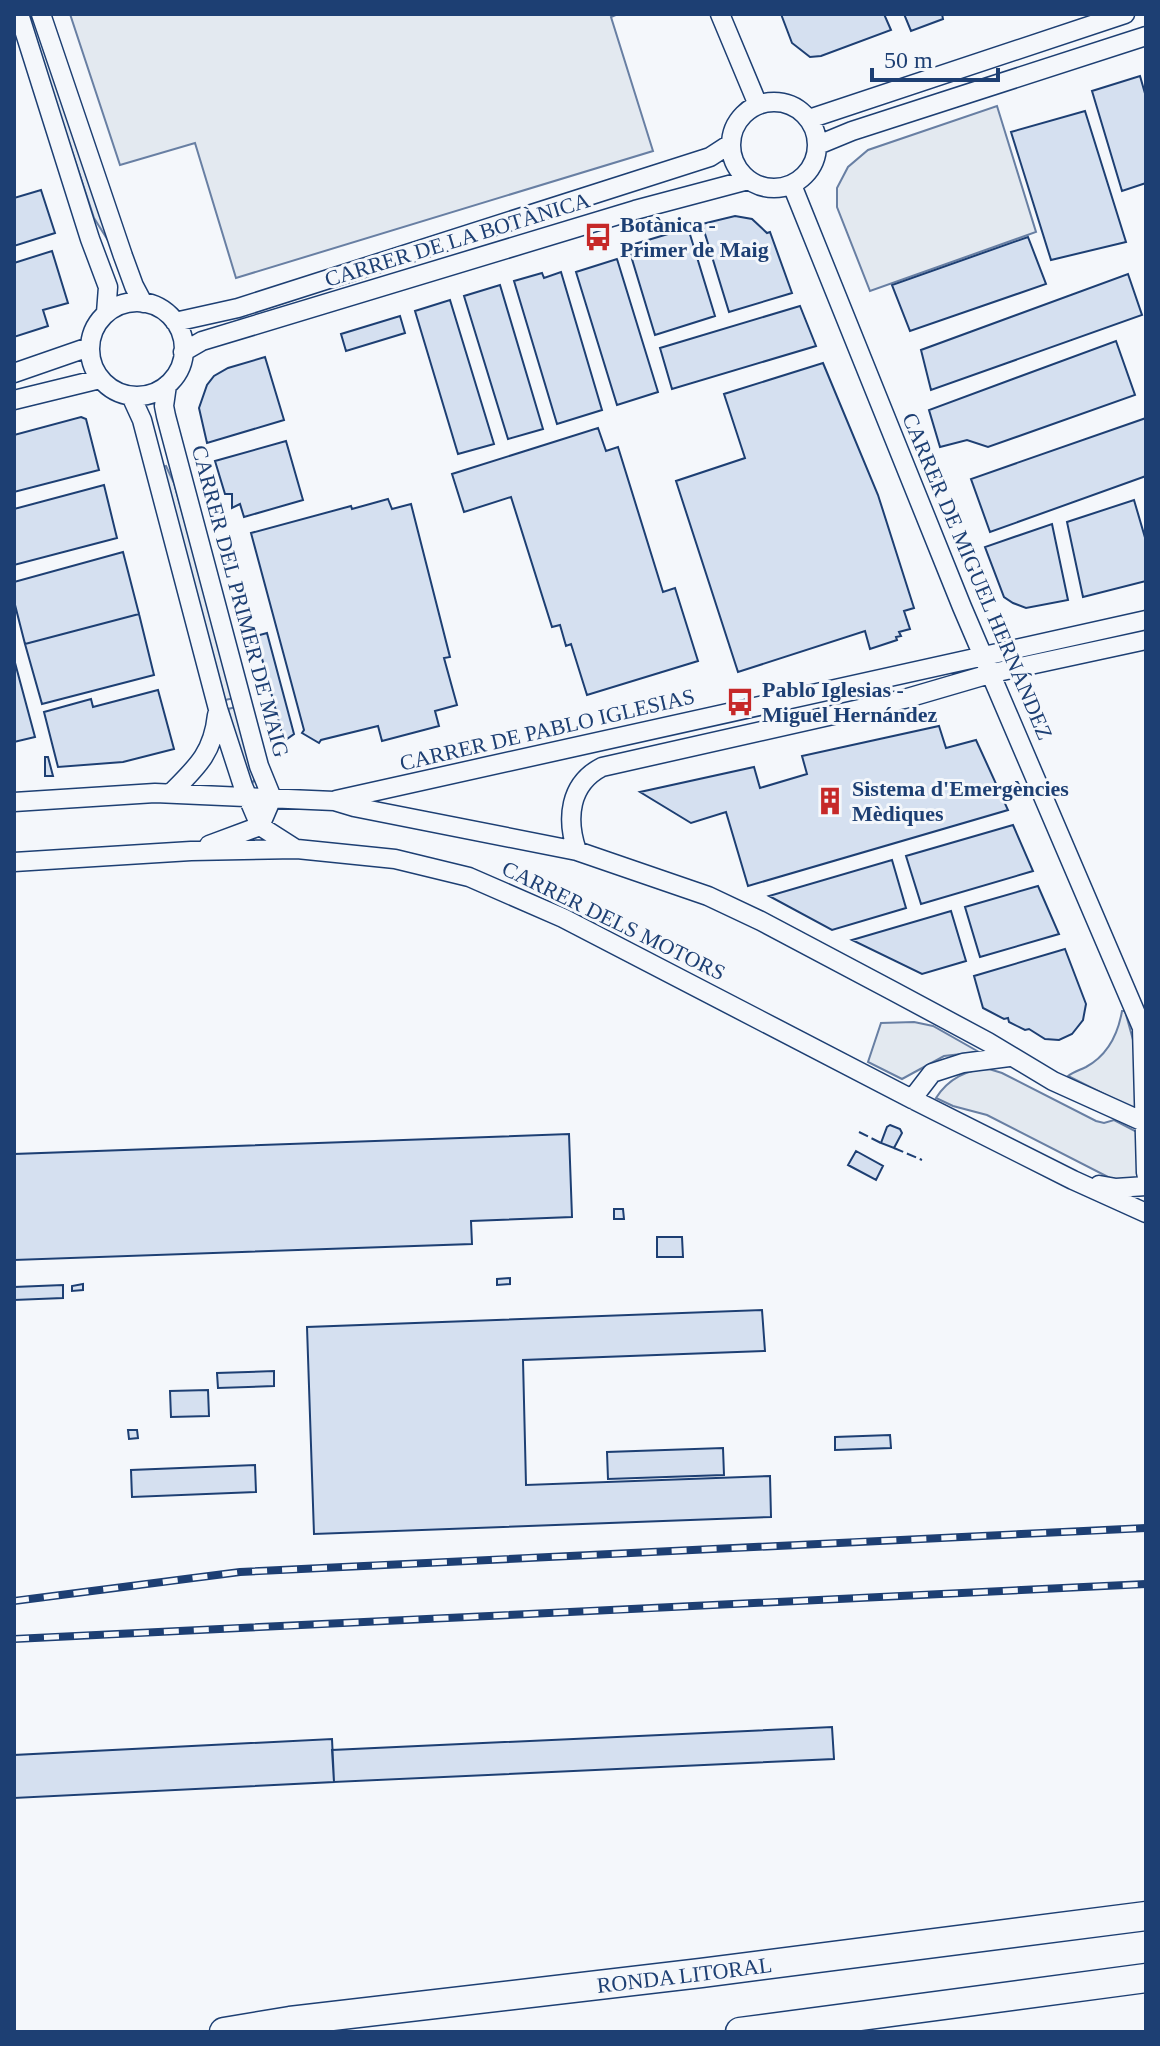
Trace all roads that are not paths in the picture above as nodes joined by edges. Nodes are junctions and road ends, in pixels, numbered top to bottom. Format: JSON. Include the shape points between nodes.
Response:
{"nodes":[{"id":1,"x":19,"y":14,"type":"edge"},
{"id":2,"x":41,"y":14,"type":"edge"},
{"id":3,"x":720,"y":14,"type":"edge"},
{"id":4,"x":1125,"y":14,"type":"edge"},
{"id":5,"x":1146,"y":36,"type":"edge"},
{"id":6,"x":758,"y":105,"type":"junction"},
{"id":7,"x":809,"y":119,"type":"junction"},
{"id":8,"x":730,"y":144,"type":"junction"},
{"id":9,"x":818,"y":145,"type":"junction"},
{"id":10,"x":748,"y":180,"type":"junction"},
{"id":11,"x":792,"y":185,"type":"junction"},
{"id":12,"x":143,"y":303,"type":"junction"},
{"id":13,"x":106,"y":313,"type":"junction"},
{"id":14,"x":175,"y":322,"type":"junction"},
{"id":15,"x":89,"y":347,"type":"junction"},
{"id":16,"x":183,"y":352,"type":"junction"},
{"id":17,"x":14,"y":373,"type":"edge"},
{"id":18,"x":100,"y":379,"type":"junction"},
{"id":19,"x":167,"y":385,"type":"junction"},
{"id":20,"x":131,"y":396,"type":"junction"},
{"id":21,"x":14,"y":400,"type":"edge"},
{"id":22,"x":1146,"y":620,"type":"edge"},
{"id":23,"x":1146,"y":640,"type":"edge"},
{"id":24,"x":984,"y":655,"type":"junction"},
{"id":25,"x":993,"y":673,"type":"junction"},
{"id":26,"x":218,"y":709,"type":"junction"},
{"id":27,"x":171,"y":793,"type":"junction"},
{"id":28,"x":247,"y":797,"type":"junction"},
{"id":29,"x":272,"y":798,"type":"junction"},
{"id":30,"x":334,"y":801,"type":"junction"},
{"id":31,"x":14,"y":802,"type":"edge"},
{"id":32,"x":260,"y":826,"type":"junction"},
{"id":33,"x":297,"y":849,"type":"junction"},
{"id":34,"x":191,"y":851,"type":"junction"},
{"id":35,"x":577,"y":851,"type":"junction"},
{"id":36,"x":14,"y":862,"type":"edge"},
{"id":37,"x":1144,"y":1032,"type":"edge"},
{"id":38,"x":1009,"y":1057,"type":"junction"},
{"id":39,"x":912,"y":1099,"type":"junction"},
{"id":40,"x":1145,"y":1123,"type":"edge"},
{"id":41,"x":1146,"y":1173,"type":"edge"},
{"id":42,"x":1073,"y":1180,"type":"junction"},
{"id":43,"x":1146,"y":1186,"type":"edge"},
{"id":44,"x":1146,"y":1213,"type":"edge"},
{"id":45,"x":1146,"y":1916,"type":"edge"},
{"id":46,"x":1146,"y":1978,"type":"edge"},
{"id":47,"x":224,"y":2032,"type":"edge"},
{"id":48,"x":740,"y":2032,"type":"edge"}],
"edges":[{"from":1,"to":13,"type":"street","via":[[108,287]]},
{"from":2,"to":12,"type":"street"},
{"from":3,"to":6,"type":"street"},
{"from":4,"to":7,"type":"street"},
{"from":5,"to":9,"type":"street"},
{"from":6,"to":7,"type":"street","via":[[788,104]]},
{"from":6,"to":8,"type":"street","via":[[736,125]]},
{"from":7,"to":9,"type":"street"},
{"from":8,"to":10,"type":"street","via":[[735,163]]},
{"from":8,"to":14,"type":"street","name":"CARRER DE LA BOTÀNICA","via":[[693,163],[238,308]]},
{"from":9,"to":11,"type":"street","via":[[813,165]]},
{"from":10,"to":11,"type":"street","via":[[768,188]]},
{"from":10,"to":16,"type":"street","name":"CARRER DE LA BOTÀNICA","via":[[202,341]]},
{"from":11,"to":24,"type":"street","name":"CARRER DE MIGUEL HERNÁNDEZ"},
{"from":12,"to":13,"type":"street"},
{"from":12,"to":14,"type":"street"},
{"from":13,"to":15,"type":"street"},
{"from":14,"to":16,"type":"street"},
{"from":15,"to":17,"type":"street"},
{"from":15,"to":18,"type":"street"},
{"from":16,"to":19,"type":"street","via":[[179,370]]},
{"from":18,"to":20,"type":"street"},
{"from":18,"to":21,"type":"street"},
{"from":19,"to":20,"type":"street"},
{"from":19,"to":29,"type":"street","name":"CARRER DEL PRIMER DE MAIG","via":[[166,416]]},
{"from":20,"to":26,"type":"street","via":[[142,420]]},
{"from":22,"to":24,"type":"street","name":"CARRER DE PABLO IGLESIAS"},
{"from":23,"to":25,"type":"street"},
{"from":24,"to":25,"type":"street","name":"CARRER DE MIGUEL HERNÁNDEZ"},
{"from":24,"to":30,"type":"street","name":"CARRER DE PABLO IGLESIAS"},
{"from":25,"to":35,"type":"street","via":[[904,699],[602,767],[573,799],[570,824]]},
{"from":25,"to":37,"type":"street","name":"CARRER DE MIGUEL HERNÁNDEZ"},
{"from":26,"to":27,"type":"street","via":[[215,735],[204,759]]},
{"from":26,"to":28,"type":"street"},
{"from":27,"to":28,"type":"street","name":"CARRER DELS MOTORS"},
{"from":27,"to":31,"type":"street","name":"CARRER DELS MOTORS"},
{"from":28,"to":29,"type":"street","name":"CARRER DELS MOTORS"},
{"from":28,"to":32,"type":"street"},
{"from":29,"to":30,"type":"street","name":"CARRER DELS MOTORS"},
{"from":29,"to":32,"type":"street"},
{"from":30,"to":35,"type":"street","name":"CARRER DELS MOTORS"},
{"from":32,"to":33,"type":"street"},
{"from":32,"to":34,"type":"street"},
{"from":33,"to":34,"type":"street","name":"CARRER DELS MOTORS"},
{"from":33,"to":39,"type":"street","name":"CARRER DELS MOTORS","via":[[395,859],[469,877],[563,918]]},
{"from":34,"to":36,"type":"street","name":"CARRER DELS MOTORS"},
{"from":35,"to":38,"type":"street","name":"CARRER DELS MOTORS","via":[[670,881],[761,921]]},
{"from":37,"to":40,"type":"street","name":"CARRER DE MIGUEL HERNÁNDEZ"},
{"from":38,"to":39,"type":"street","via":[[932,1073]]},
{"from":38,"to":40,"type":"street","name":"CARRER DELS MOTORS"},
{"from":39,"to":42,"type":"street","name":"CARRER DELS MOTORS"},
{"from":40,"to":41,"type":"street","name":"CARRER DE MIGUEL HERNÁNDEZ"},
{"from":42,"to":43,"type":"street","via":[[1116,1188]]},
{"from":42,"to":44,"type":"street","name":"CARRER DELS MOTORS"},
{"from":45,"to":47,"type":"highway","name":"RONDA LITORAL"},
{"from":46,"to":48,"type":"highway"}]}
